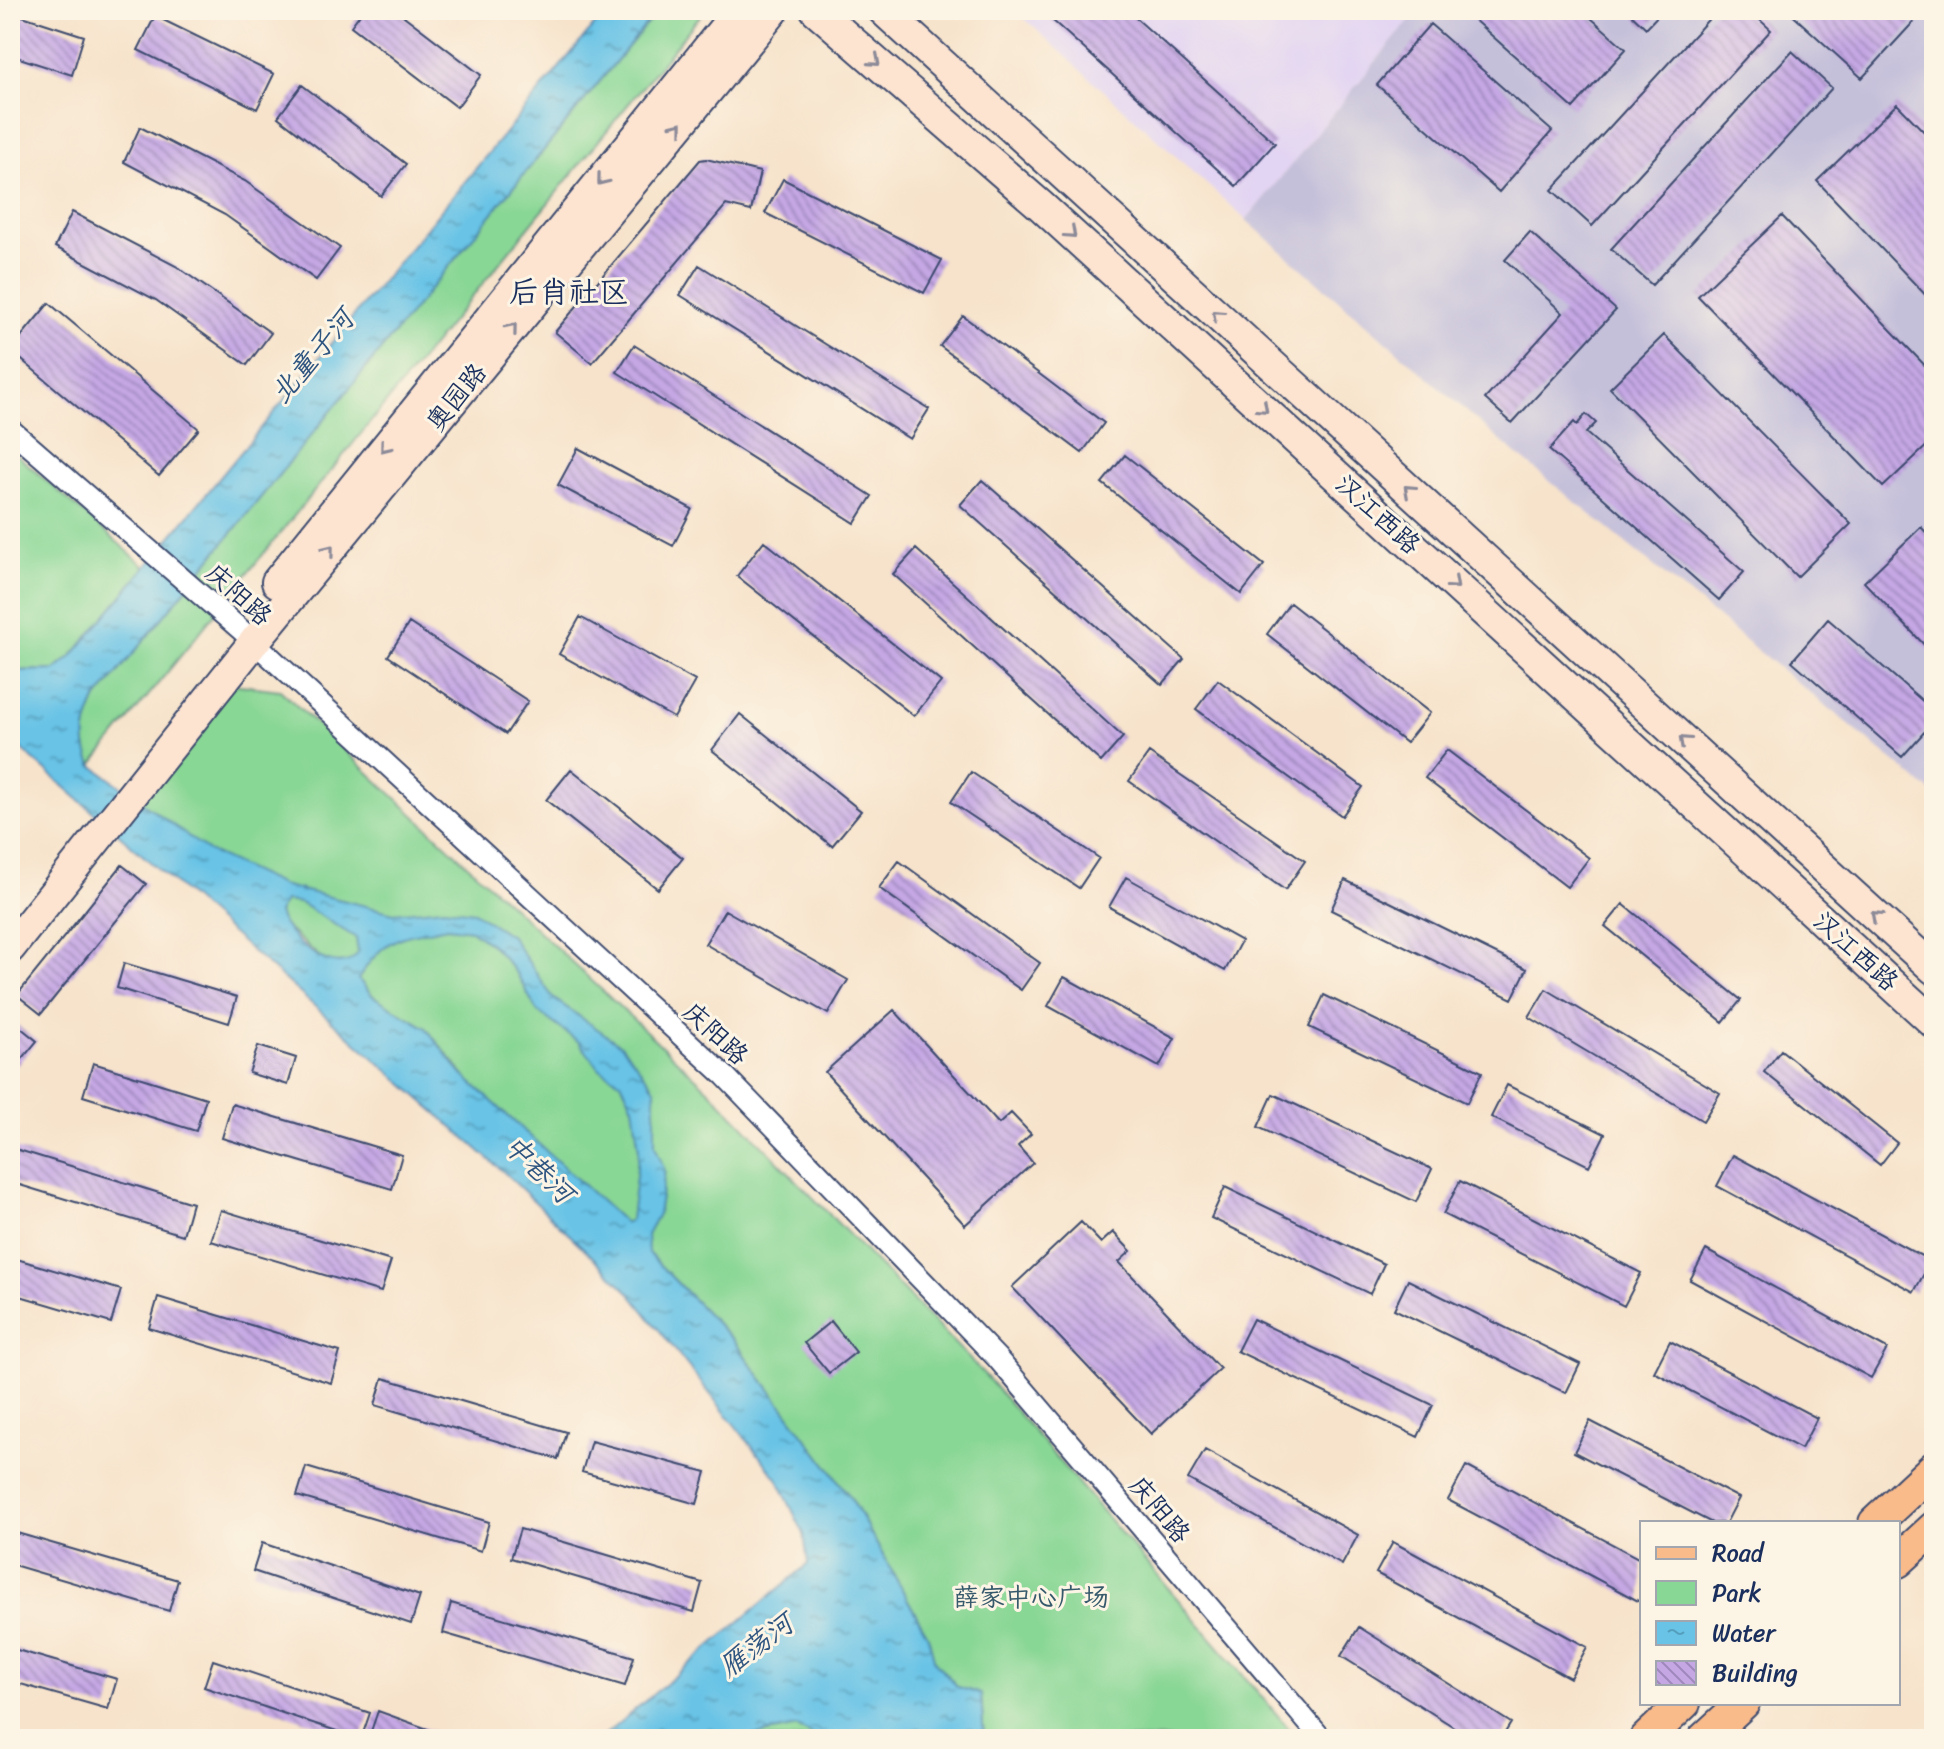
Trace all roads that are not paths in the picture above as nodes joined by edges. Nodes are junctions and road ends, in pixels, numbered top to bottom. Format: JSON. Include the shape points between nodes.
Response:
{"nodes":[{"id":1,"x":739,"y":10,"type":"edge"},
{"id":2,"x":774,"y":10,"type":"edge"},
{"id":3,"x":816,"y":10,"type":"edge"},
{"id":4,"x":883,"y":10,"type":"edge"},
{"id":5,"x":10,"y":429,"type":"edge"},
{"id":6,"x":247,"y":636,"type":"junction"},
{"id":7,"x":88,"y":837,"type":"junction"},
{"id":8,"x":10,"y":919,"type":"edge"},
{"id":9,"x":10,"y":948,"type":"edge"},
{"id":10,"x":1934,"y":969,"type":"edge"},
{"id":11,"x":1934,"y":1023,"type":"edge"},
{"id":12,"x":1934,"y":1468,"type":"edge"},
{"id":13,"x":1877,"y":1521,"type":"edge"},
{"id":14,"x":1934,"y":1528,"type":"edge"},
{"id":15,"x":1900,"y":1559,"type":"edge"},
{"id":16,"x":1682,"y":1705,"type":"edge"},
{"id":17,"x":1741,"y":1705,"type":"edge"},
{"id":18,"x":1322,"y":1739,"type":"edge"},
{"id":19,"x":1646,"y":1739,"type":"edge"},
{"id":20,"x":1704,"y":1739,"type":"edge"}],
"edges":[{"from":1,"to":6,"type":"main road","name":"奥园路","one_way":true},
{"from":6,"to":2,"type":"main road","name":"奥园路","one_way":true},
{"from":3,"to":11,"type":"main road","name":"汉江西路","one_way":true,"via":[[1040,205]]},
{"from":10,"to":4,"type":"main road","name":"汉江西路","one_way":true},
{"from":5,"to":6,"type":"street","name":"庆阳路"},
{"from":6,"to":7,"type":"main road","name":"奥园路"},
{"from":6,"to":18,"type":"street","name":"庆阳路","via":[[736,1087],[997,1358]]},
{"from":7,"to":8,"type":"main road"},
{"from":7,"to":9,"type":"main road"},
{"from":12,"to":13,"type":"main road"},
{"from":14,"to":15,"type":"main road"},
{"from":16,"to":19,"type":"main road"},
{"from":17,"to":20,"type":"main road"}]}
